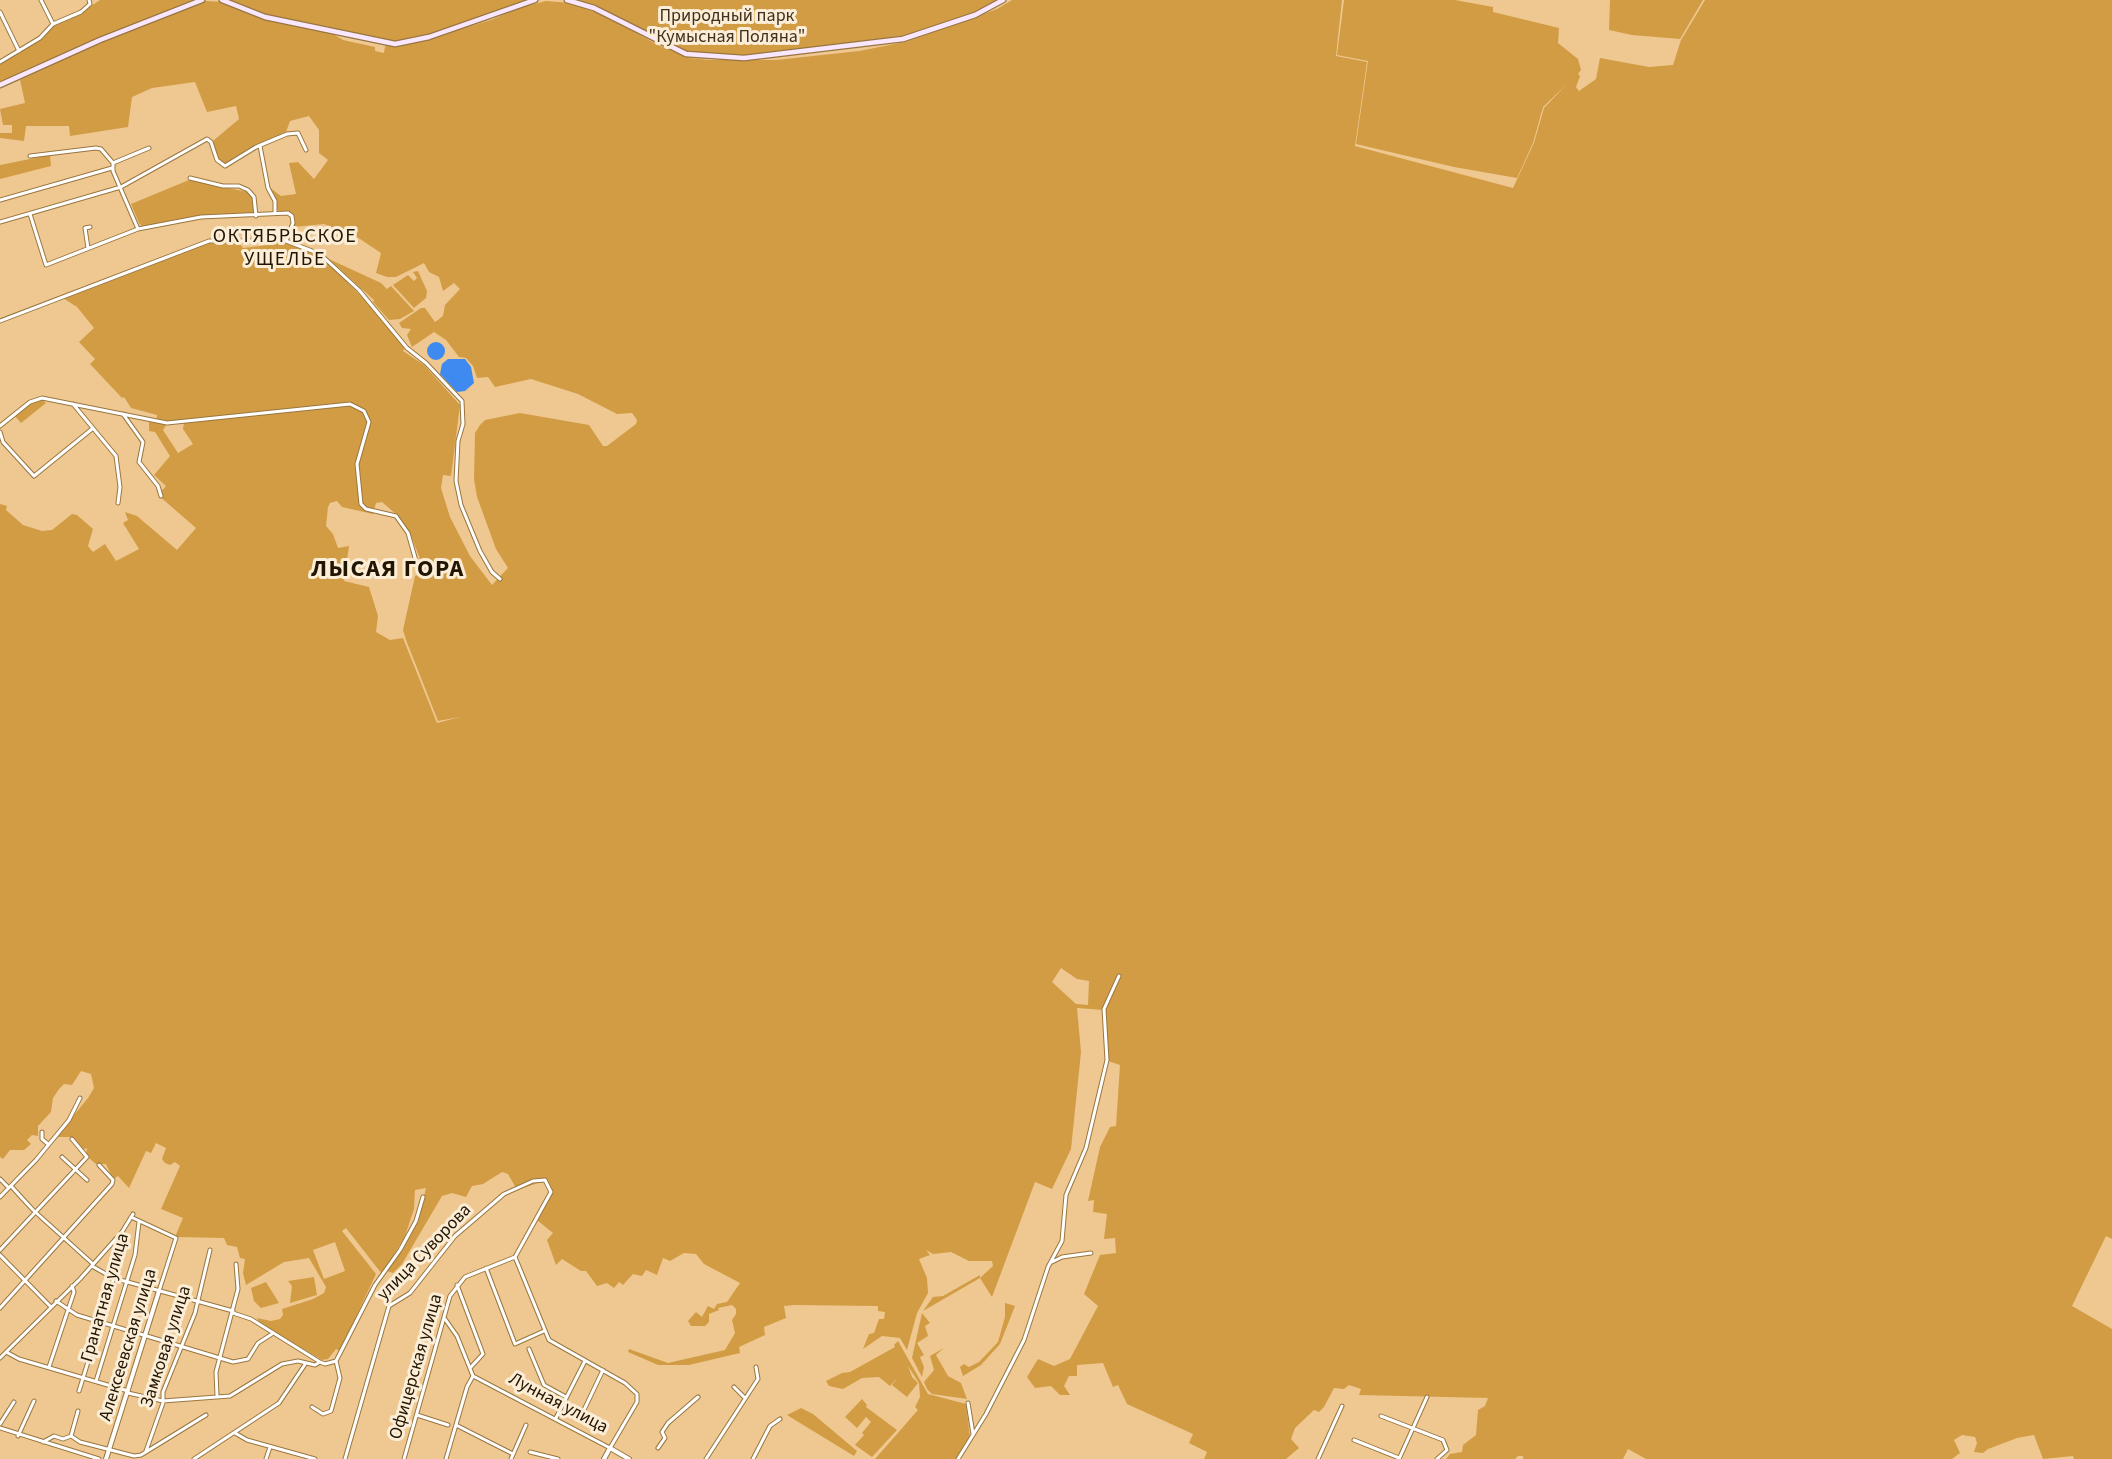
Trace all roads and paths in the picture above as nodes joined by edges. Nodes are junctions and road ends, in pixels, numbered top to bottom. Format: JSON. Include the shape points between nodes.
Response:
{"nodes":[{"id":1,"x":41,"y":0,"type":"edge"},
{"id":2,"x":202,"y":0,"type":"edge"},
{"id":3,"x":222,"y":0,"type":"edge"},
{"id":4,"x":535,"y":0,"type":"edge"},
{"id":5,"x":567,"y":0,"type":"edge"},
{"id":6,"x":1003,"y":0,"type":"edge"},
{"id":7,"x":89,"y":2,"type":"edge"},
{"id":8,"x":0,"y":12,"type":"edge"},
{"id":9,"x":53,"y":24,"type":"junction"},
{"id":10,"x":19,"y":51,"type":"junction"},
{"id":11,"x":0,"y":62,"type":"edge"},
{"id":12,"x":0,"y":85,"type":"edge"},
{"id":13,"x":260,"y":146,"type":"junction"},
{"id":14,"x":149,"y":148,"type":"dead end"},
{"id":15,"x":306,"y":150,"type":"dead end"},
{"id":16,"x":30,"y":156,"type":"dead end"},
{"id":17,"x":113,"y":163,"type":"junction"},
{"id":18,"x":112,"y":168,"type":"junction"},
{"id":19,"x":190,"y":178,"type":"dead end"},
{"id":20,"x":121,"y":188,"type":"junction"},
{"id":21,"x":0,"y":200,"type":"edge"},
{"id":22,"x":276,"y":213,"type":"junction"},
{"id":23,"x":30,"y":214,"type":"junction"},
{"id":24,"x":256,"y":216,"type":"junction"},
{"id":25,"x":0,"y":222,"type":"edge"},
{"id":26,"x":90,"y":227,"type":"dead end"},
{"id":27,"x":138,"y":229,"type":"junction"},
{"id":28,"x":286,"y":241,"type":"junction"},
{"id":29,"x":88,"y":248,"type":"junction"},
{"id":30,"x":0,"y":321,"type":"edge"},
{"id":31,"x":73,"y":404,"type":"junction"},
{"id":32,"x":123,"y":414,"type":"junction"},
{"id":33,"x":0,"y":426,"type":"edge"},
{"id":34,"x":92,"y":429,"type":"junction"},
{"id":35,"x":0,"y":432,"type":"edge"},
{"id":36,"x":161,"y":496,"type":"dead end"},
{"id":37,"x":118,"y":503,"type":"dead end"},
{"id":38,"x":416,"y":561,"type":"dead end"},
{"id":39,"x":500,"y":579,"type":"dead end"},
{"id":40,"x":1119,"y":976,"type":"dead end"},
{"id":41,"x":80,"y":1098,"type":"dead end"},
{"id":42,"x":42,"y":1132,"type":"dead end"},
{"id":43,"x":72,"y":1139,"type":"dead end"},
{"id":44,"x":48,"y":1144,"type":"junction"},
{"id":45,"x":62,"y":1157,"type":"dead end"},
{"id":46,"x":99,"y":1165,"type":"dead end"},
{"id":47,"x":76,"y":1170,"type":"junction"},
{"id":48,"x":0,"y":1179,"type":"edge"},
{"id":49,"x":87,"y":1180,"type":"dead end"},
{"id":50,"x":9,"y":1186,"type":"junction"},
{"id":51,"x":0,"y":1197,"type":"edge"},
{"id":52,"x":423,"y":1197,"type":"dead end"},
{"id":53,"x":35,"y":1212,"type":"junction"},
{"id":54,"x":140,"y":1222,"type":"junction"},
{"id":55,"x":63,"y":1237,"type":"junction"},
{"id":56,"x":0,"y":1250,"type":"edge"},
{"id":57,"x":210,"y":1250,"type":"dead end"},
{"id":58,"x":1092,"y":1253,"type":"dead end"},
{"id":59,"x":0,"y":1255,"type":"edge"},
{"id":60,"x":515,"y":1257,"type":"junction"},
{"id":61,"x":1050,"y":1263,"type":"junction"},
{"id":62,"x":236,"y":1264,"type":"dead end"},
{"id":63,"x":92,"y":1265,"type":"junction"},
{"id":64,"x":486,"y":1268,"type":"junction"},
{"id":65,"x":116,"y":1271,"type":"dead end"},
{"id":66,"x":113,"y":1278,"type":"junction"},
{"id":67,"x":26,"y":1281,"type":"junction"},
{"id":68,"x":126,"y":1281,"type":"junction"},
{"id":69,"x":457,"y":1285,"type":"junction"},
{"id":70,"x":72,"y":1286,"type":"junction"},
{"id":71,"x":159,"y":1291,"type":"junction"},
{"id":72,"x":197,"y":1300,"type":"junction"},
{"id":73,"x":56,"y":1301,"type":"junction"},
{"id":74,"x":51,"y":1306,"type":"junction"},
{"id":75,"x":0,"y":1308,"type":"edge"},
{"id":76,"x":68,"y":1311,"type":"junction"},
{"id":77,"x":233,"y":1312,"type":"junction"},
{"id":78,"x":445,"y":1318,"type":"junction"},
{"id":79,"x":100,"y":1322,"type":"junction"},
{"id":80,"x":112,"y":1326,"type":"junction"},
{"id":81,"x":544,"y":1331,"type":"junction"},
{"id":82,"x":273,"y":1334,"type":"junction"},
{"id":83,"x":146,"y":1336,"type":"junction"},
{"id":84,"x":181,"y":1346,"type":"junction"},
{"id":85,"x":529,"y":1349,"type":"dead end"},
{"id":86,"x":8,"y":1352,"type":"junction"},
{"id":87,"x":0,"y":1358,"type":"edge"},
{"id":88,"x":220,"y":1358,"type":"junction"},
{"id":89,"x":336,"y":1361,"type":"junction"},
{"id":90,"x":585,"y":1361,"type":"junction"},
{"id":91,"x":320,"y":1362,"type":"junction"},
{"id":92,"x":306,"y":1363,"type":"junction"},
{"id":93,"x":49,"y":1367,"type":"junction"},
{"id":94,"x":471,"y":1367,"type":"junction"},
{"id":95,"x":756,"y":1367,"type":"dead end"},
{"id":96,"x":603,"y":1370,"type":"junction"},
{"id":97,"x":473,"y":1377,"type":"junction"},
{"id":98,"x":83,"y":1378,"type":"junction"},
{"id":99,"x":96,"y":1381,"type":"junction"},
{"id":100,"x":734,"y":1387,"type":"dead end"},
{"id":101,"x":79,"y":1391,"type":"dead end"},
{"id":102,"x":128,"y":1392,"type":"junction"},
{"id":103,"x":217,"y":1396,"type":"junction"},
{"id":104,"x":566,"y":1397,"type":"junction"},
{"id":105,"x":698,"y":1397,"type":"dead end"},
{"id":106,"x":744,"y":1397,"type":"junction"},
{"id":107,"x":1427,"y":1397,"type":"dead end"},
{"id":108,"x":34,"y":1401,"type":"dead end"},
{"id":109,"x":163,"y":1401,"type":"junction"},
{"id":110,"x":14,"y":1402,"type":"dead end"},
{"id":111,"x":968,"y":1403,"type":"dead end"},
{"id":112,"x":1342,"y":1406,"type":"dead end"},
{"id":113,"x":312,"y":1407,"type":"dead end"},
{"id":114,"x":78,"y":1411,"type":"dead end"},
{"id":115,"x":583,"y":1412,"type":"dead end"},
{"id":116,"x":206,"y":1415,"type":"dead end"},
{"id":117,"x":417,"y":1415,"type":"junction"},
{"id":118,"x":1381,"y":1416,"type":"dead end"},
{"id":119,"x":556,"y":1418,"type":"junction"},
{"id":120,"x":780,"y":1419,"type":"dead end"},
{"id":121,"x":0,"y":1424,"type":"edge"},
{"id":122,"x":448,"y":1425,"type":"dead end"},
{"id":123,"x":456,"y":1425,"type":"junction"},
{"id":124,"x":526,"y":1425,"type":"dead end"},
{"id":125,"x":0,"y":1428,"type":"edge"},
{"id":126,"x":1412,"y":1429,"type":"junction"},
{"id":127,"x":235,"y":1432,"type":"junction"},
{"id":128,"x":974,"y":1434,"type":"junction"},
{"id":129,"x":18,"y":1436,"type":"junction"},
{"id":130,"x":71,"y":1436,"type":"junction"},
{"id":131,"x":1354,"y":1440,"type":"dead end"},
{"id":132,"x":41,"y":1442,"type":"junction"},
{"id":133,"x":270,"y":1447,"type":"junction"},
{"id":134,"x":610,"y":1448,"type":"junction"},
{"id":135,"x":658,"y":1448,"type":"dead end"},
{"id":136,"x":110,"y":1450,"type":"junction"},
{"id":137,"x":146,"y":1451,"type":"junction"},
{"id":138,"x":530,"y":1452,"type":"dead end"},
{"id":139,"x":513,"y":1454,"type":"junction"},
{"id":140,"x":99,"y":1459,"type":"edge"},
{"id":141,"x":106,"y":1459,"type":"edge"},
{"id":142,"x":194,"y":1459,"type":"edge"},
{"id":143,"x":266,"y":1459,"type":"edge"},
{"id":144,"x":315,"y":1459,"type":"edge"},
{"id":145,"x":345,"y":1459,"type":"edge"},
{"id":146,"x":404,"y":1459,"type":"edge"},
{"id":147,"x":446,"y":1459,"type":"edge"},
{"id":148,"x":512,"y":1459,"type":"edge"},
{"id":149,"x":558,"y":1459,"type":"edge"},
{"id":150,"x":604,"y":1459,"type":"edge"},
{"id":151,"x":629,"y":1459,"type":"edge"},
{"id":152,"x":706,"y":1459,"type":"edge"},
{"id":153,"x":753,"y":1459,"type":"edge"},
{"id":154,"x":958,"y":1459,"type":"edge"},
{"id":155,"x":1319,"y":1459,"type":"edge"},
{"id":156,"x":1399,"y":1459,"type":"edge"},
{"id":157,"x":1437,"y":1459,"type":"edge"}],
"edges":[{"from":1,"to":9,"type":"street"},
{"from":2,"to":12,"type":"main road"},
{"from":3,"to":4,"type":"main road","via":[[265,17],[395,44],[422,39]]},
{"from":5,"to":6,"type":"main road","via":[[594,8],[686,54],[744,58],[903,39],[975,15]]},
{"from":7,"to":9,"type":"street","via":[[81,12]]},
{"from":8,"to":10,"type":"street"},
{"from":9,"to":10,"type":"street"},
{"from":10,"to":11,"type":"street"},
{"from":13,"to":15,"type":"street","via":[[298,132]]},
{"from":13,"to":20,"type":"street","via":[[225,166],[217,160],[212,142],[207,139]]},
{"from":13,"to":22,"type":"street"},
{"from":14,"to":17,"type":"street"},
{"from":16,"to":17,"type":"street","via":[[96,148]]},
{"from":17,"to":18,"type":"street"},
{"from":18,"to":20,"type":"street"},
{"from":18,"to":21,"type":"street"},
{"from":19,"to":24,"type":"street","via":[[248,190],[254,197]]},
{"from":20,"to":23,"type":"street"},
{"from":20,"to":27,"type":"street"},
{"from":22,"to":24,"type":"street"},
{"from":22,"to":28,"type":"street","via":[[288,213],[293,220]]},
{"from":23,"to":25,"type":"street"},
{"from":23,"to":29,"type":"street","via":[[46,265]]},
{"from":24,"to":27,"type":"street","via":[[201,217]]},
{"from":26,"to":29,"type":"street","via":[[85,228]]},
{"from":27,"to":29,"type":"street"},
{"from":28,"to":30,"type":"street","via":[[209,241]]},
{"from":28,"to":39,"type":"street","via":[[320,254],[359,290],[407,348],[462,401],[456,481],[461,505],[480,550]]},
{"from":31,"to":32,"type":"street"},
{"from":31,"to":33,"type":"street","via":[[36,399]]},
{"from":31,"to":34,"type":"street"},
{"from":32,"to":36,"type":"street","via":[[143,442],[139,462]]},
{"from":32,"to":38,"type":"street","via":[[177,423],[339,403],[358,407],[369,422],[357,464],[361,504],[366,509],[396,516],[408,533]]},
{"from":34,"to":35,"type":"street","via":[[34,476],[3,442]]},
{"from":34,"to":37,"type":"street","via":[[116,456]]},
{"from":40,"to":61,"type":"street","via":[[1104,1009],[1107,1060],[1086,1148],[1066,1195],[1062,1241]]},
{"from":41,"to":44,"type":"street","via":[[69,1120]]},
{"from":42,"to":44,"type":"street","via":[[42,1139]]},
{"from":43,"to":47,"type":"street","via":[[87,1157]]},
{"from":44,"to":50,"type":"street"},
{"from":45,"to":47,"type":"street"},
{"from":46,"to":55,"type":"street","via":[[114,1181]]},
{"from":47,"to":49,"type":"street"},
{"from":47,"to":53,"type":"street"},
{"from":48,"to":50,"type":"street"},
{"from":50,"to":51,"type":"street"},
{"from":50,"to":53,"type":"street"},
{"from":52,"to":89,"type":"street","via":[[416,1221],[375,1285]]},
{"from":53,"to":55,"type":"street"},
{"from":53,"to":56,"type":"street"},
{"from":54,"to":63,"type":"street","via":[[132,1216]]},
{"from":54,"to":68,"type":"street","name":"Гранатная улица"},
{"from":54,"to":71,"type":"street","name":"Алексеевская улица","via":[[176,1238]]},
{"from":55,"to":63,"type":"street"},
{"from":55,"to":67,"type":"street"},
{"from":57,"to":72,"type":"street","name":"Замковая улица"},
{"from":58,"to":61,"type":"street","via":[[1062,1257]]},
{"from":59,"to":67,"type":"street"},
{"from":60,"to":64,"type":"street","name":"Офицерская улица"},
{"from":60,"to":81,"type":"street"},
{"from":60,"to":145,"type":"street","name":"улица Суворова","via":[[551,1192],[545,1180],[504,1194],[455,1236],[410,1293],[389,1306]]},
{"from":61,"to":128,"type":"street","via":[[1024,1340]]},
{"from":62,"to":77,"type":"street","via":[[238,1289]]},
{"from":63,"to":66,"type":"street"},
{"from":63,"to":70,"type":"street"},
{"from":64,"to":69,"type":"street","name":"Офицерская улица"},
{"from":64,"to":81,"type":"street","via":[[515,1344]]},
{"from":65,"to":66,"type":"street"},
{"from":66,"to":68,"type":"street"},
{"from":66,"to":79,"type":"street"},
{"from":67,"to":74,"type":"street"},
{"from":67,"to":75,"type":"street"},
{"from":68,"to":71,"type":"street"},
{"from":68,"to":80,"type":"street","name":"Гранатная улица"},
{"from":69,"to":78,"type":"street","name":"Офицерская улица"},
{"from":69,"to":94,"type":"street","via":[[483,1354]]},
{"from":70,"to":73,"type":"street"},
{"from":70,"to":76,"type":"street"},
{"from":71,"to":72,"type":"street"},
{"from":71,"to":83,"type":"street","name":"Алексеевская улица"},
{"from":72,"to":77,"type":"street"},
{"from":72,"to":84,"type":"street","name":"Замковая улица"},
{"from":73,"to":74,"type":"street"},
{"from":73,"to":76,"type":"street"},
{"from":74,"to":86,"type":"street"},
{"from":76,"to":79,"type":"street"},
{"from":76,"to":93,"type":"street"},
{"from":77,"to":82,"type":"street"},
{"from":77,"to":88,"type":"street"},
{"from":78,"to":94,"type":"street"},
{"from":78,"to":117,"type":"street","name":"Офицерская улица"},
{"from":79,"to":80,"type":"street"},
{"from":79,"to":98,"type":"street"},
{"from":80,"to":83,"type":"street"},
{"from":80,"to":99,"type":"street","name":"Гранатная улица"},
{"from":81,"to":90,"type":"street","via":[[555,1346]]},
{"from":82,"to":88,"type":"street","via":[[258,1343],[244,1361]]},
{"from":82,"to":91,"type":"street"},
{"from":83,"to":84,"type":"street"},
{"from":83,"to":102,"type":"street","name":"Алексеевская улица"},
{"from":84,"to":88,"type":"street"},
{"from":84,"to":109,"type":"street","name":"Замковая улица"},
{"from":85,"to":104,"type":"street","via":[[544,1385]]},
{"from":86,"to":87,"type":"street"},
{"from":86,"to":93,"type":"street"},
{"from":88,"to":103,"type":"street"},
{"from":89,"to":91,"type":"street"},
{"from":89,"to":113,"type":"street","via":[[340,1378],[332,1409],[325,1414]]},
{"from":90,"to":96,"type":"street"},
{"from":90,"to":104,"type":"street"},
{"from":91,"to":92,"type":"street"},
{"from":92,"to":103,"type":"street","via":[[282,1365],[240,1392]]},
{"from":92,"to":127,"type":"street","via":[[279,1403]]},
{"from":93,"to":98,"type":"street"},
{"from":94,"to":97,"type":"street"},
{"from":95,"to":106,"type":"street","via":[[758,1379]]},
{"from":96,"to":115,"type":"street"},
{"from":96,"to":134,"type":"street","via":[[638,1396]]},
{"from":97,"to":119,"type":"street","name":"Лунная улица"},
{"from":97,"to":123,"type":"street","via":[[466,1387]]},
{"from":98,"to":99,"type":"street"},
{"from":98,"to":101,"type":"street"},
{"from":99,"to":102,"type":"street"},
{"from":100,"to":106,"type":"street"},
{"from":102,"to":109,"type":"street"},
{"from":102,"to":136,"type":"street","name":"Алексеевская улица"},
{"from":103,"to":109,"type":"street"},
{"from":104,"to":119,"type":"street"},
{"from":105,"to":135,"type":"street","via":[[668,1422]]},
{"from":106,"to":152,"type":"street"},
{"from":107,"to":126,"type":"street"},
{"from":108,"to":129,"type":"street"},
{"from":109,"to":137,"type":"street","name":"Замковая улица"},
{"from":110,"to":121,"type":"street"},
{"from":111,"to":128,"type":"street"},
{"from":112,"to":155,"type":"street"},
{"from":114,"to":130,"type":"street"},
{"from":116,"to":137,"type":"street"},
{"from":117,"to":122,"type":"street"},
{"from":117,"to":146,"type":"street","name":"Офицерская улица"},
{"from":118,"to":126,"type":"street"},
{"from":119,"to":134,"type":"street","name":"Лунная улица"},
{"from":120,"to":153,"type":"street","via":[[770,1426]]},
{"from":123,"to":139,"type":"street"},
{"from":123,"to":147,"type":"street"},
{"from":124,"to":139,"type":"street"},
{"from":125,"to":129,"type":"street"},
{"from":126,"to":156,"type":"street"},
{"from":126,"to":157,"type":"street","via":[[1445,1442],[1447,1450]]},
{"from":127,"to":133,"type":"street"},
{"from":127,"to":142,"type":"street"},
{"from":128,"to":154,"type":"street"},
{"from":129,"to":132,"type":"street"},
{"from":130,"to":132,"type":"street","via":[[54,1436]]},
{"from":130,"to":136,"type":"street"},
{"from":131,"to":156,"type":"street"},
{"from":132,"to":140,"type":"street"},
{"from":133,"to":143,"type":"street"},
{"from":133,"to":144,"type":"street"},
{"from":134,"to":150,"type":"street"},
{"from":134,"to":151,"type":"street","name":"Лунная улица"},
{"from":136,"to":137,"type":"street","via":[[130,1456]]},
{"from":136,"to":141,"type":"street","name":"Алексеевская улица"},
{"from":138,"to":149,"type":"street"},
{"from":139,"to":148,"type":"street"}]}
